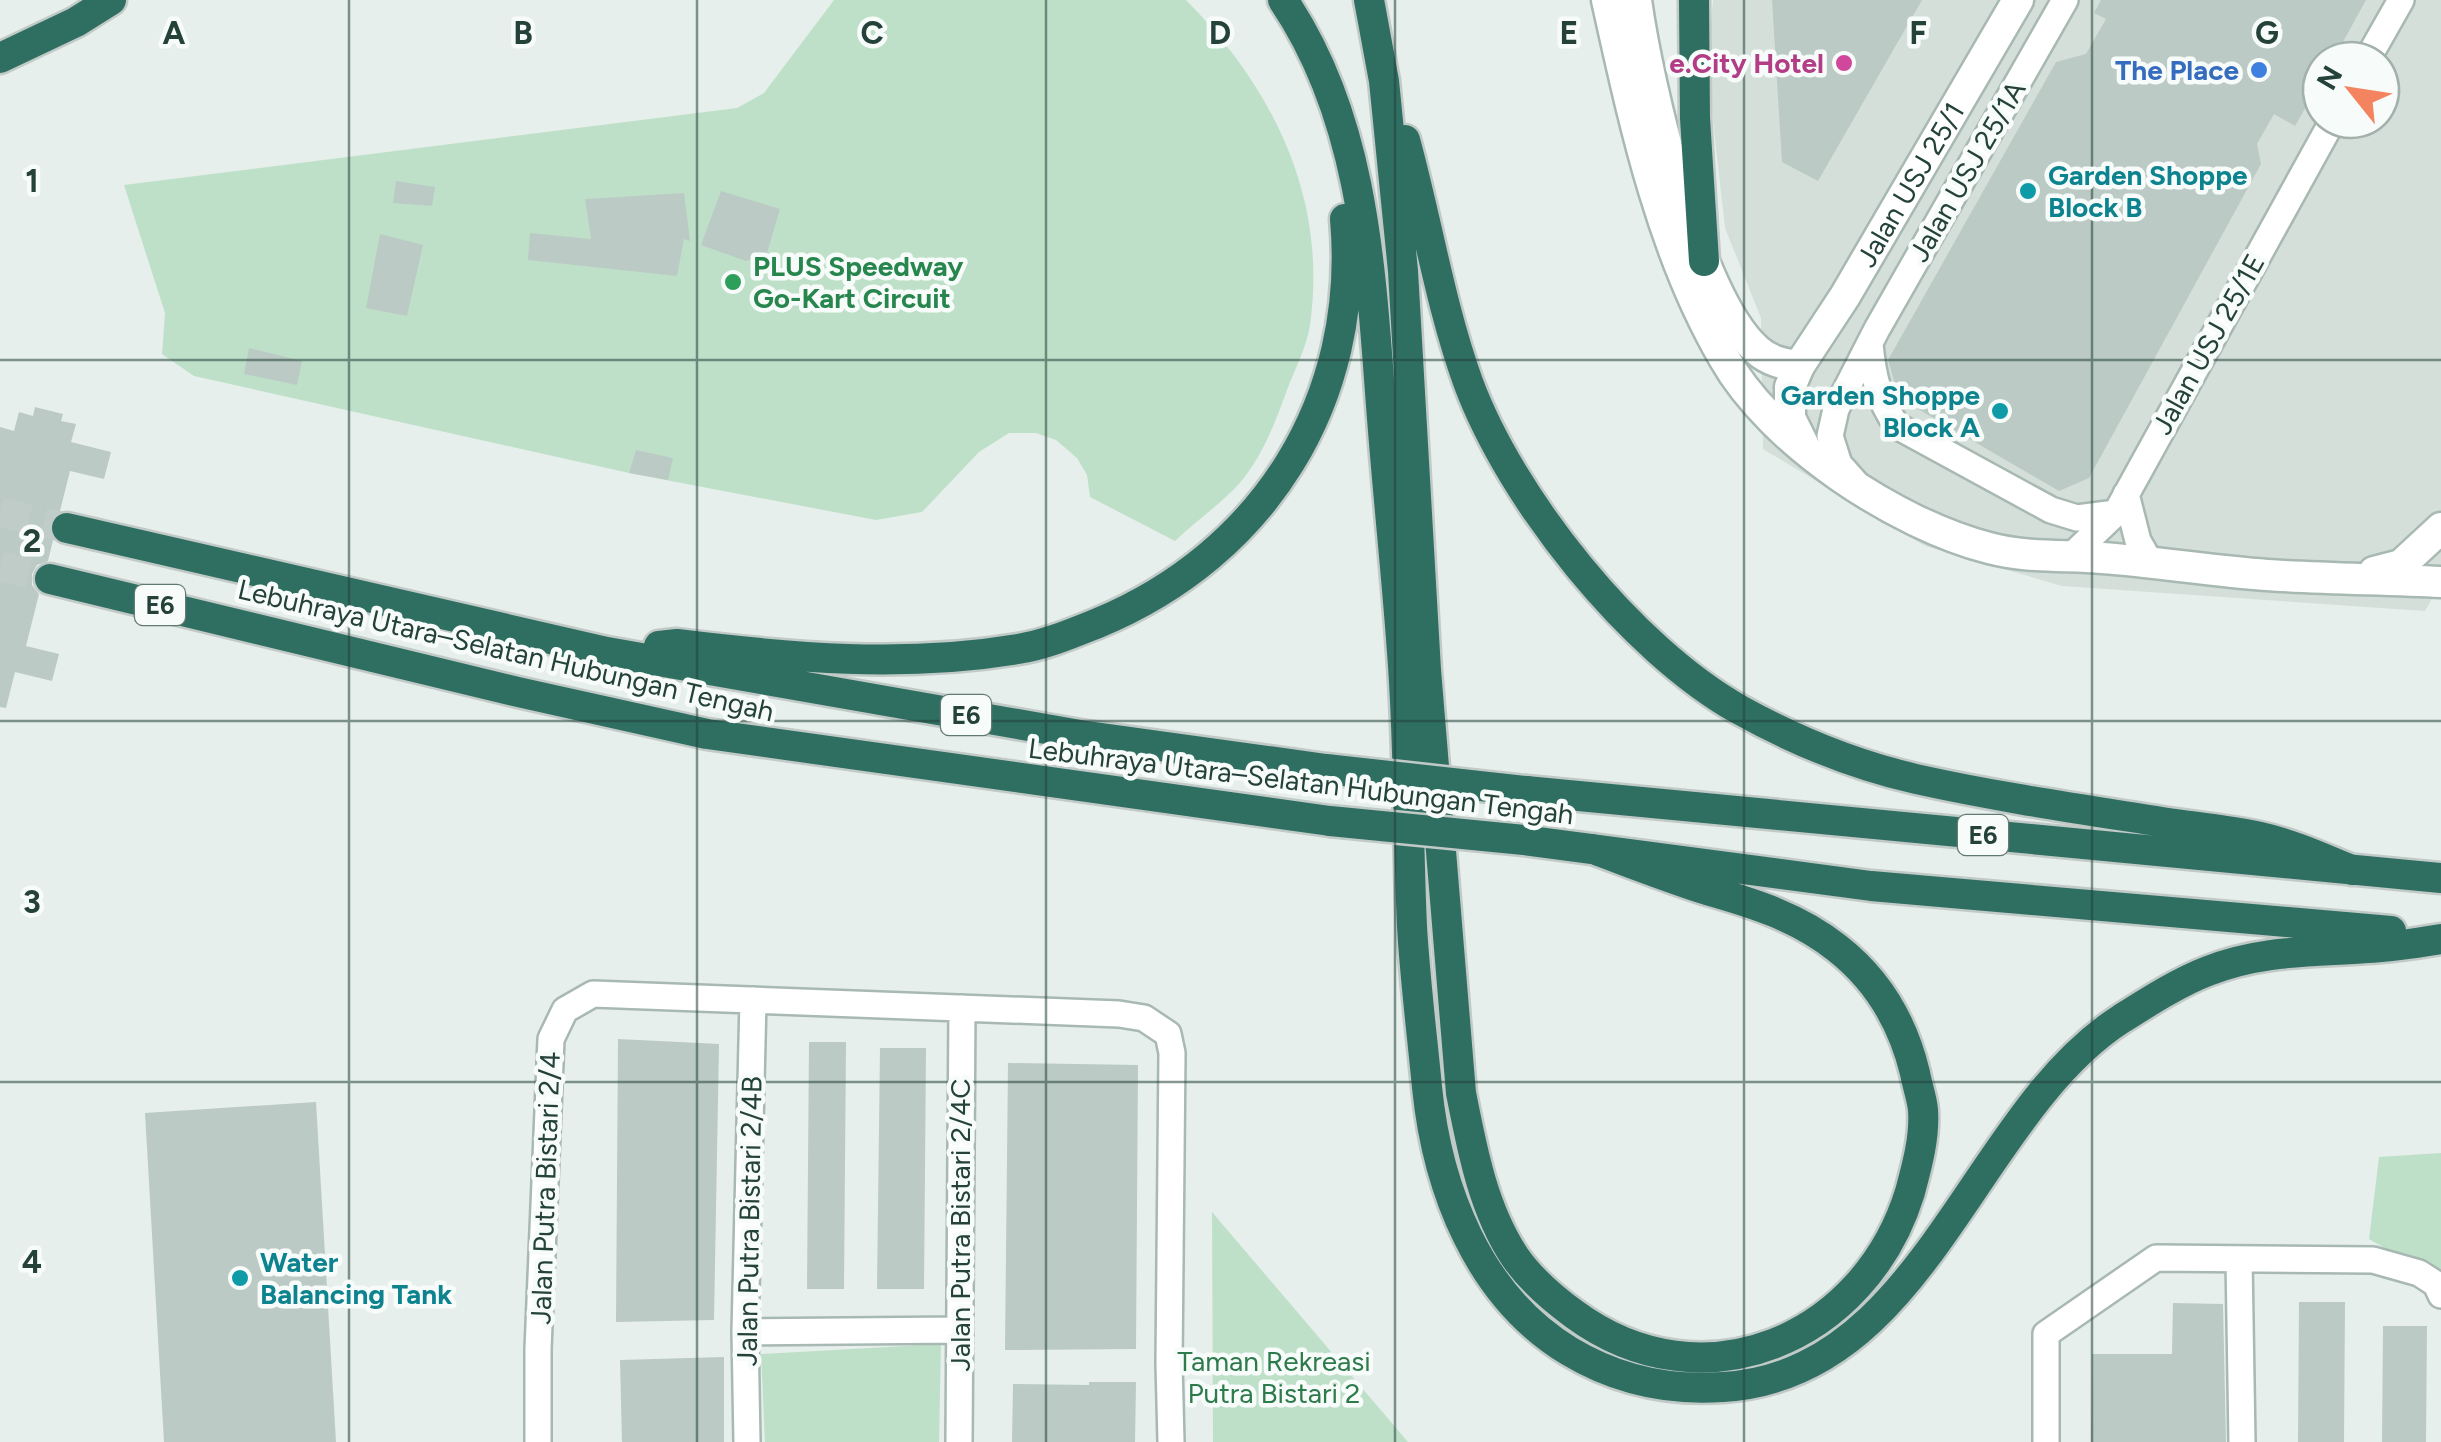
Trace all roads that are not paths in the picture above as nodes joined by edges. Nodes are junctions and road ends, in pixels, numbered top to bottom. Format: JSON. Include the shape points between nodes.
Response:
{"nodes":[{"id":1,"x":111,"y":0,"type":"edge"},
{"id":2,"x":1283,"y":0,"type":"edge"},
{"id":3,"x":1369,"y":0,"type":"edge"},
{"id":4,"x":1607,"y":0,"type":"edge"},
{"id":5,"x":1636,"y":0,"type":"edge"},
{"id":6,"x":1694,"y":0,"type":"edge"},
{"id":7,"x":2018,"y":0,"type":"edge"},
{"id":8,"x":2064,"y":0,"type":"edge"},
{"id":9,"x":2401,"y":0,"type":"edge"},
{"id":10,"x":2378,"y":40,"type":"edge"},
{"id":11,"x":0,"y":58,"type":"edge"},
{"id":12,"x":2026,"y":68,"type":"junction"},
{"id":13,"x":1972,"y":78,"type":"junction"},
{"id":14,"x":1384,"y":81,"type":"junction"},
{"id":15,"x":1344,"y":128,"type":"junction"},
{"id":16,"x":2321,"y":140,"type":"edge"},
{"id":17,"x":1704,"y":261,"type":"junction"},
{"id":18,"x":1870,"y":343,"type":"junction"},
{"id":19,"x":1799,"y":366,"type":"junction"},
{"id":20,"x":1806,"y":448,"type":"junction"},
{"id":21,"x":1866,"y":493,"type":"junction"},
{"id":22,"x":2121,"y":503,"type":"junction"},
{"id":23,"x":67,"y":528,"type":"tunnel mouth"},
{"id":24,"x":2441,"y":528,"type":"edge"},
{"id":25,"x":2070,"y":557,"type":"junction"},
{"id":26,"x":2151,"y":564,"type":"junction"},
{"id":27,"x":50,"y":578,"type":"tunnel mouth"},
{"id":28,"x":2350,"y":579,"type":"junction"},
{"id":29,"x":2441,"y":582,"type":"edge"},
{"id":30,"x":607,"y":652,"type":"junction"},
{"id":31,"x":1593,"y":849,"type":"junction"},
{"id":32,"x":2352,"y":870,"type":"junction"},
{"id":33,"x":2441,"y":878,"type":"edge"},
{"id":34,"x":2441,"y":937,"type":"edge"},
{"id":35,"x":754,"y":1000,"type":"junction"},
{"id":36,"x":962,"y":1008,"type":"junction"},
{"id":37,"x":2239,"y":1259,"type":"junction"},
{"id":38,"x":2441,"y":1295,"type":"edge"},
{"id":39,"x":960,"y":1330,"type":"junction"},
{"id":40,"x":745,"y":1332,"type":"junction"},
{"id":41,"x":538,"y":1442,"type":"edge"},
{"id":42,"x":748,"y":1442,"type":"edge"},
{"id":43,"x":958,"y":1442,"type":"edge"},
{"id":44,"x":1171,"y":1442,"type":"edge"},
{"id":45,"x":2046,"y":1442,"type":"edge"},
{"id":46,"x":2242,"y":1442,"type":"edge"}],
"edges":[{"from":1,"to":11,"type":"highway"},
{"from":2,"to":15,"type":"highway"},
{"from":3,"to":14,"type":"highway"},
{"from":4,"to":20,"type":"street","via":[[1679,266],[1724,360],[1774,424]]},
{"from":5,"to":17,"type":"street","via":[[1662,125]]},
{"from":6,"to":17,"type":"highway"},
{"from":7,"to":13,"type":"street","name":"Jalan USJ 25/1"},
{"from":8,"to":12,"type":"street","name":"Jalan USJ 25/1A"},
{"from":9,"to":10,"type":"street"},
{"from":12,"to":13,"type":"street"},
{"from":12,"to":18,"type":"street","name":"Jalan USJ 25/1A"},
{"from":13,"to":19,"type":"street","name":"Jalan USJ 25/1"},
{"from":14,"to":31,"type":"highway","via":[[1403,271],[1444,904],[1462,1093],[1483,1188],[1515,1256],[1539,1287],[1590,1326],[1664,1356],[1701,1359],[1769,1345],[1844,1302],[1902,1215],[1918,1164],[1923,1110],[1910,1054],[1877,988],[1836,946],[1750,900]]},
{"from":14,"to":32,"type":"highway","via":[[1468,382],[1488,426],[1570,555],[1676,664],[1737,708],[1856,762],[2027,800],[2260,837]]},
{"from":15,"to":30,"type":"highway","via":[[1338,153],[1347,245],[1340,329],[1324,392],[1290,463],[1252,518],[1199,567],[1135,608],[1021,649],[873,661],[678,644]]},
{"from":15,"to":34,"type":"highway","via":[[1368,258],[1403,670],[1412,935],[1432,1142],[1484,1267],[1560,1345],[1639,1382],[1691,1389],[1756,1382],[1818,1359],[1888,1301],[1929,1254],[2032,1105],[2116,1022],[2207,971],[2257,957]]},
{"from":16,"to":22,"type":"street","name":"Jalan USJ 25/1E"},
{"from":17,"to":19,"type":"street","via":[[1724,307],[1752,346],[1777,363]]},
{"from":18,"to":21,"type":"street","name":"Jalan USJ 25/1A","via":[[1836,409],[1830,436],[1839,464]]},
{"from":18,"to":22,"type":"street","via":[[1873,377],[1897,426],[2051,510],[2077,518]]},
{"from":19,"to":20,"type":"street","via":[[1790,387],[1790,418]]},
{"from":20,"to":21,"type":"street"},
{"from":21,"to":25,"type":"street","via":[[1948,536],[1992,549]]},
{"from":22,"to":25,"type":"street","name":"Jalan USJ 25/1E"},
{"from":22,"to":26,"type":"street"},
{"from":23,"to":30,"type":"highway","name":"Lebuhraya Utara–Selatan Hubungan Tengah","number":"E6"},
{"from":24,"to":28,"type":"street","via":[[2401,566]]},
{"from":25,"to":26,"type":"street"},
{"from":26,"to":28,"type":"street"},
{"from":27,"to":31,"type":"highway","name":"Lebuhraya Utara–Selatan Hubungan Tengah","number":"E6","bridge":true,"via":[[707,734],[1330,820]]},
{"from":28,"to":29,"type":"street"},
{"from":30,"to":32,"type":"highway","name":"Lebuhraya Utara–Selatan Hubungan Tengah","number":"E6","bridge":true,"via":[[1080,735],[1326,769]]},
{"from":31,"to":34,"type":"highway","name":"Lebuhraya Utara–Selatan Hubungan Tengah","number":"E6","via":[[1871,886]]},
{"from":32,"to":33,"type":"highway","name":"Lebuhraya Utara–Selatan Hubungan Tengah","number":"E6"},
{"from":35,"to":36,"type":"street","name":"Jalan Putra Bistari 2/4"},
{"from":35,"to":40,"type":"street","name":"Jalan Putra Bistari 2/4B"},
{"from":35,"to":41,"type":"street","name":"Jalan Putra Bistari 2/4","via":[[592,994],[558,1021],[549,1058]]},
{"from":36,"to":39,"type":"street","name":"Jalan Putra Bistari 2/4C"},
{"from":36,"to":44,"type":"street","name":"Jalan Putra Bistari 2/4","via":[[1119,1014],[1144,1018],[1168,1034]]},
{"from":37,"to":38,"type":"street","via":[[2373,1260],[2419,1274]]},
{"from":37,"to":45,"type":"street","via":[[2156,1258],[2046,1334]]},
{"from":37,"to":46,"type":"street"},
{"from":39,"to":40,"type":"street"},
{"from":39,"to":43,"type":"street","name":"Jalan Putra Bistari 2/4C"},
{"from":40,"to":42,"type":"street","name":"Jalan Putra Bistari 2/4B"}]}
